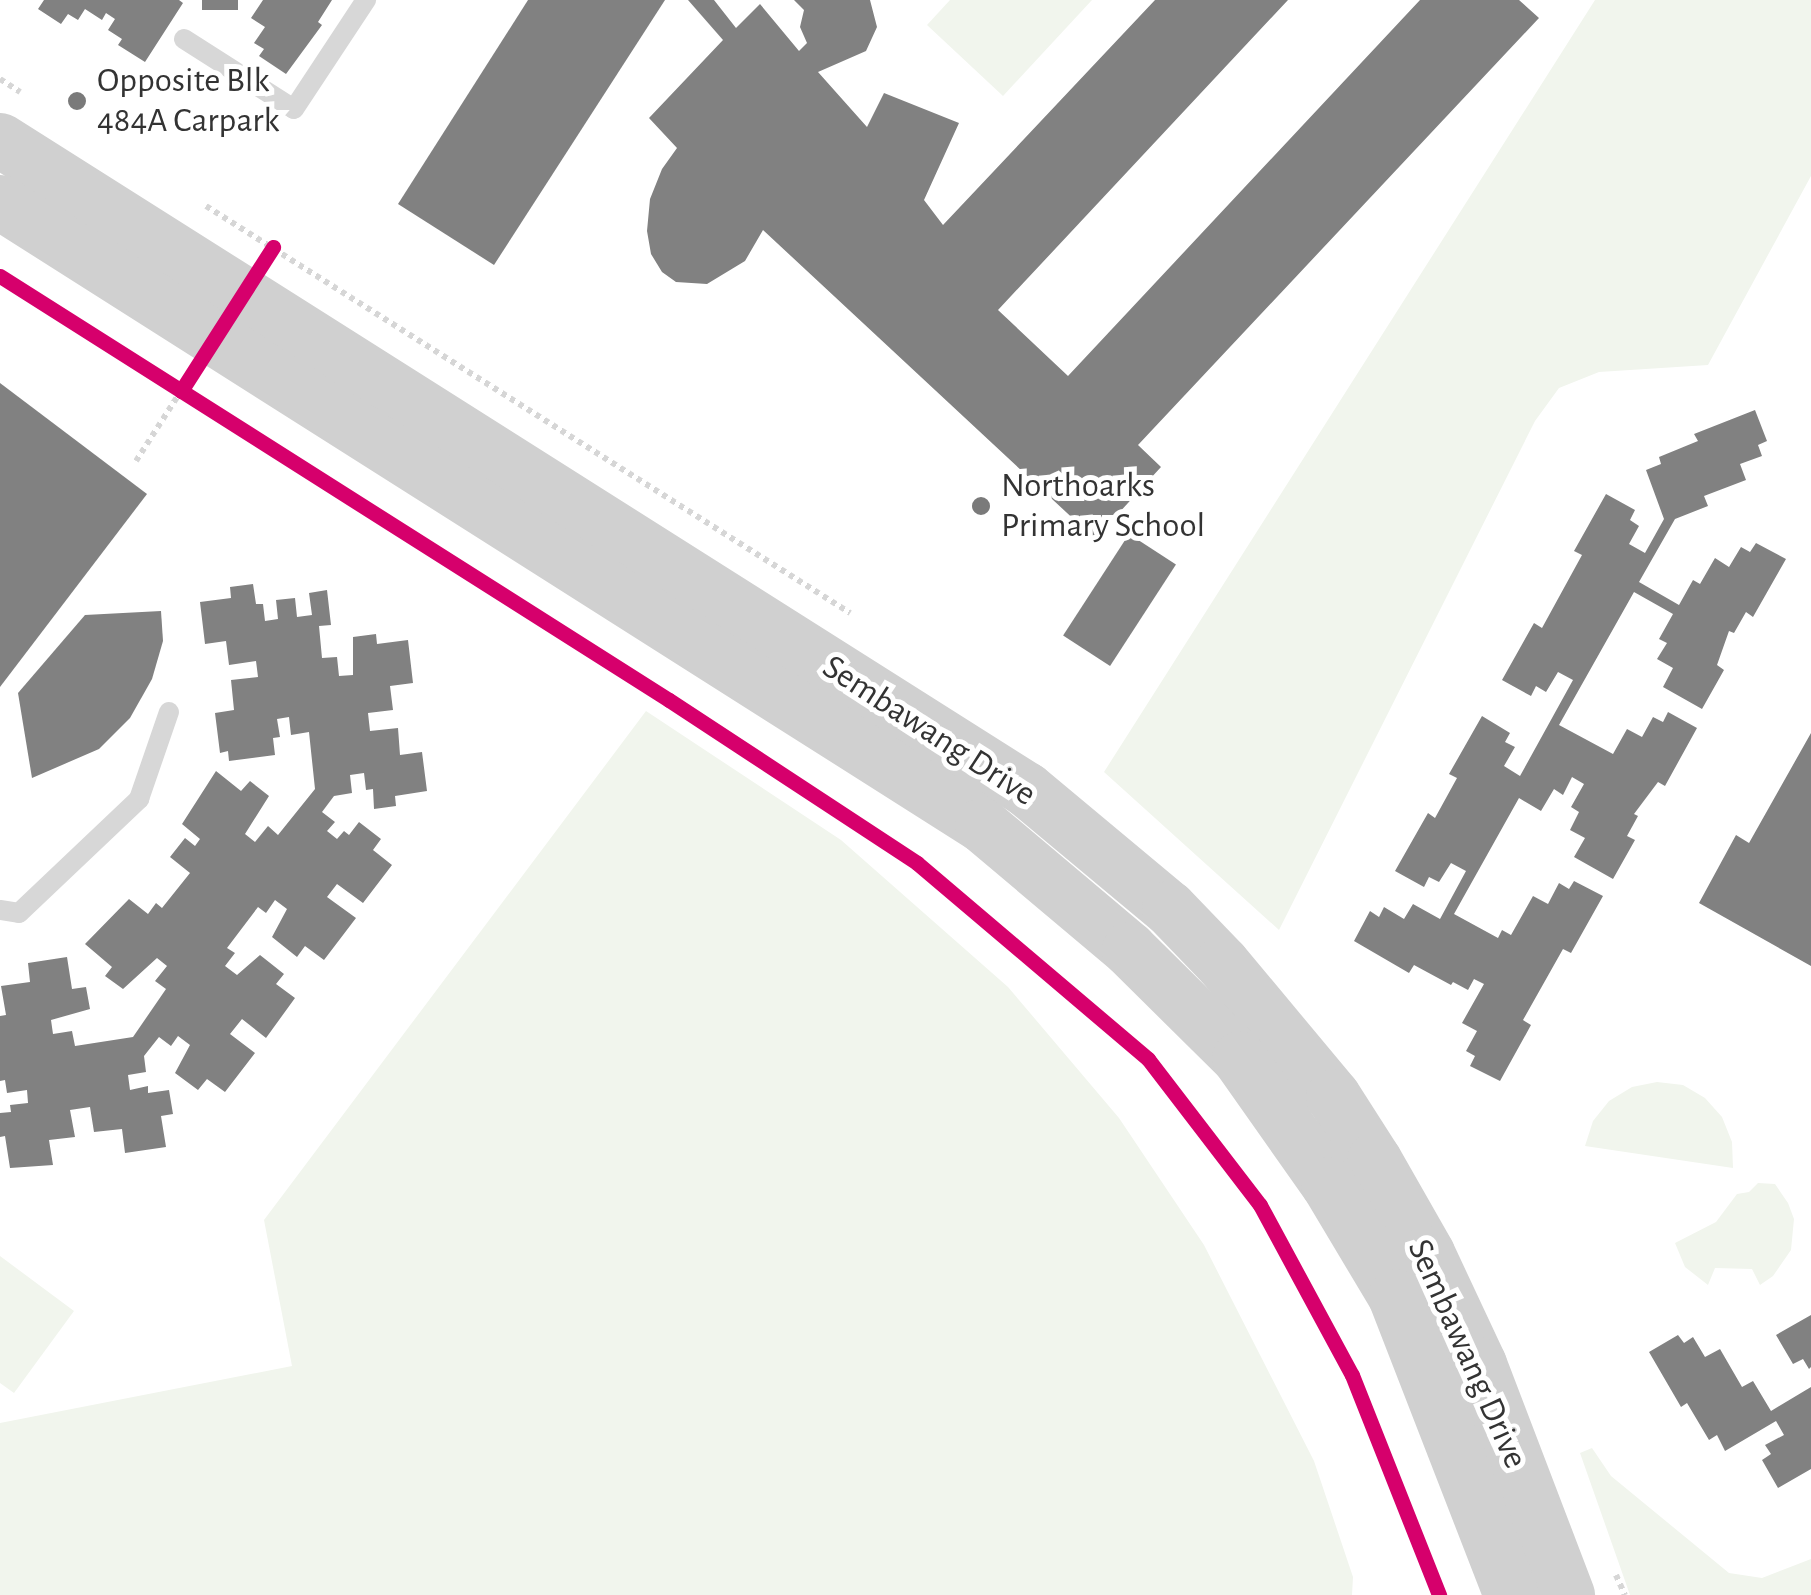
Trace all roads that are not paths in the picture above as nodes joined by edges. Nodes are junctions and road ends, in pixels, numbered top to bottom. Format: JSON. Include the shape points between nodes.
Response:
{"nodes":[{"id":1,"x":366,"y":0,"type":"edge"},
{"id":2,"x":184,"y":40,"type":"dead end"},
{"id":3,"x":0,"y":140,"type":"edge"},
{"id":4,"x":0,"y":202,"type":"edge"},
{"id":5,"x":229,"y":316,"type":"junction"},
{"id":6,"x":169,"y":712,"type":"dead end"},
{"id":7,"x":0,"y":910,"type":"edge"},
{"id":8,"x":1511,"y":1595,"type":"edge"},
{"id":9,"x":1567,"y":1595,"type":"edge"}],
"edges":[{"from":1,"to":2,"type":"lane","via":[[294,109]]},
{"from":3,"to":5,"type":"main road","name":"Sembawang Drive"},
{"from":4,"to":5,"type":"main road","name":"Sembawang Drive"},
{"from":5,"to":8,"type":"main road","name":"Sembawang Drive","via":[[982,824],[1129,949],[1239,1058],[1328,1184],[1395,1296]]},
{"from":5,"to":9,"type":"main road","name":"Sembawang Drive","via":[[1026,789],[1168,908],[1333,1096],[1383,1176],[1479,1364]]},
{"from":6,"to":7,"type":"lane","via":[[138,799],[19,913]]}]}
